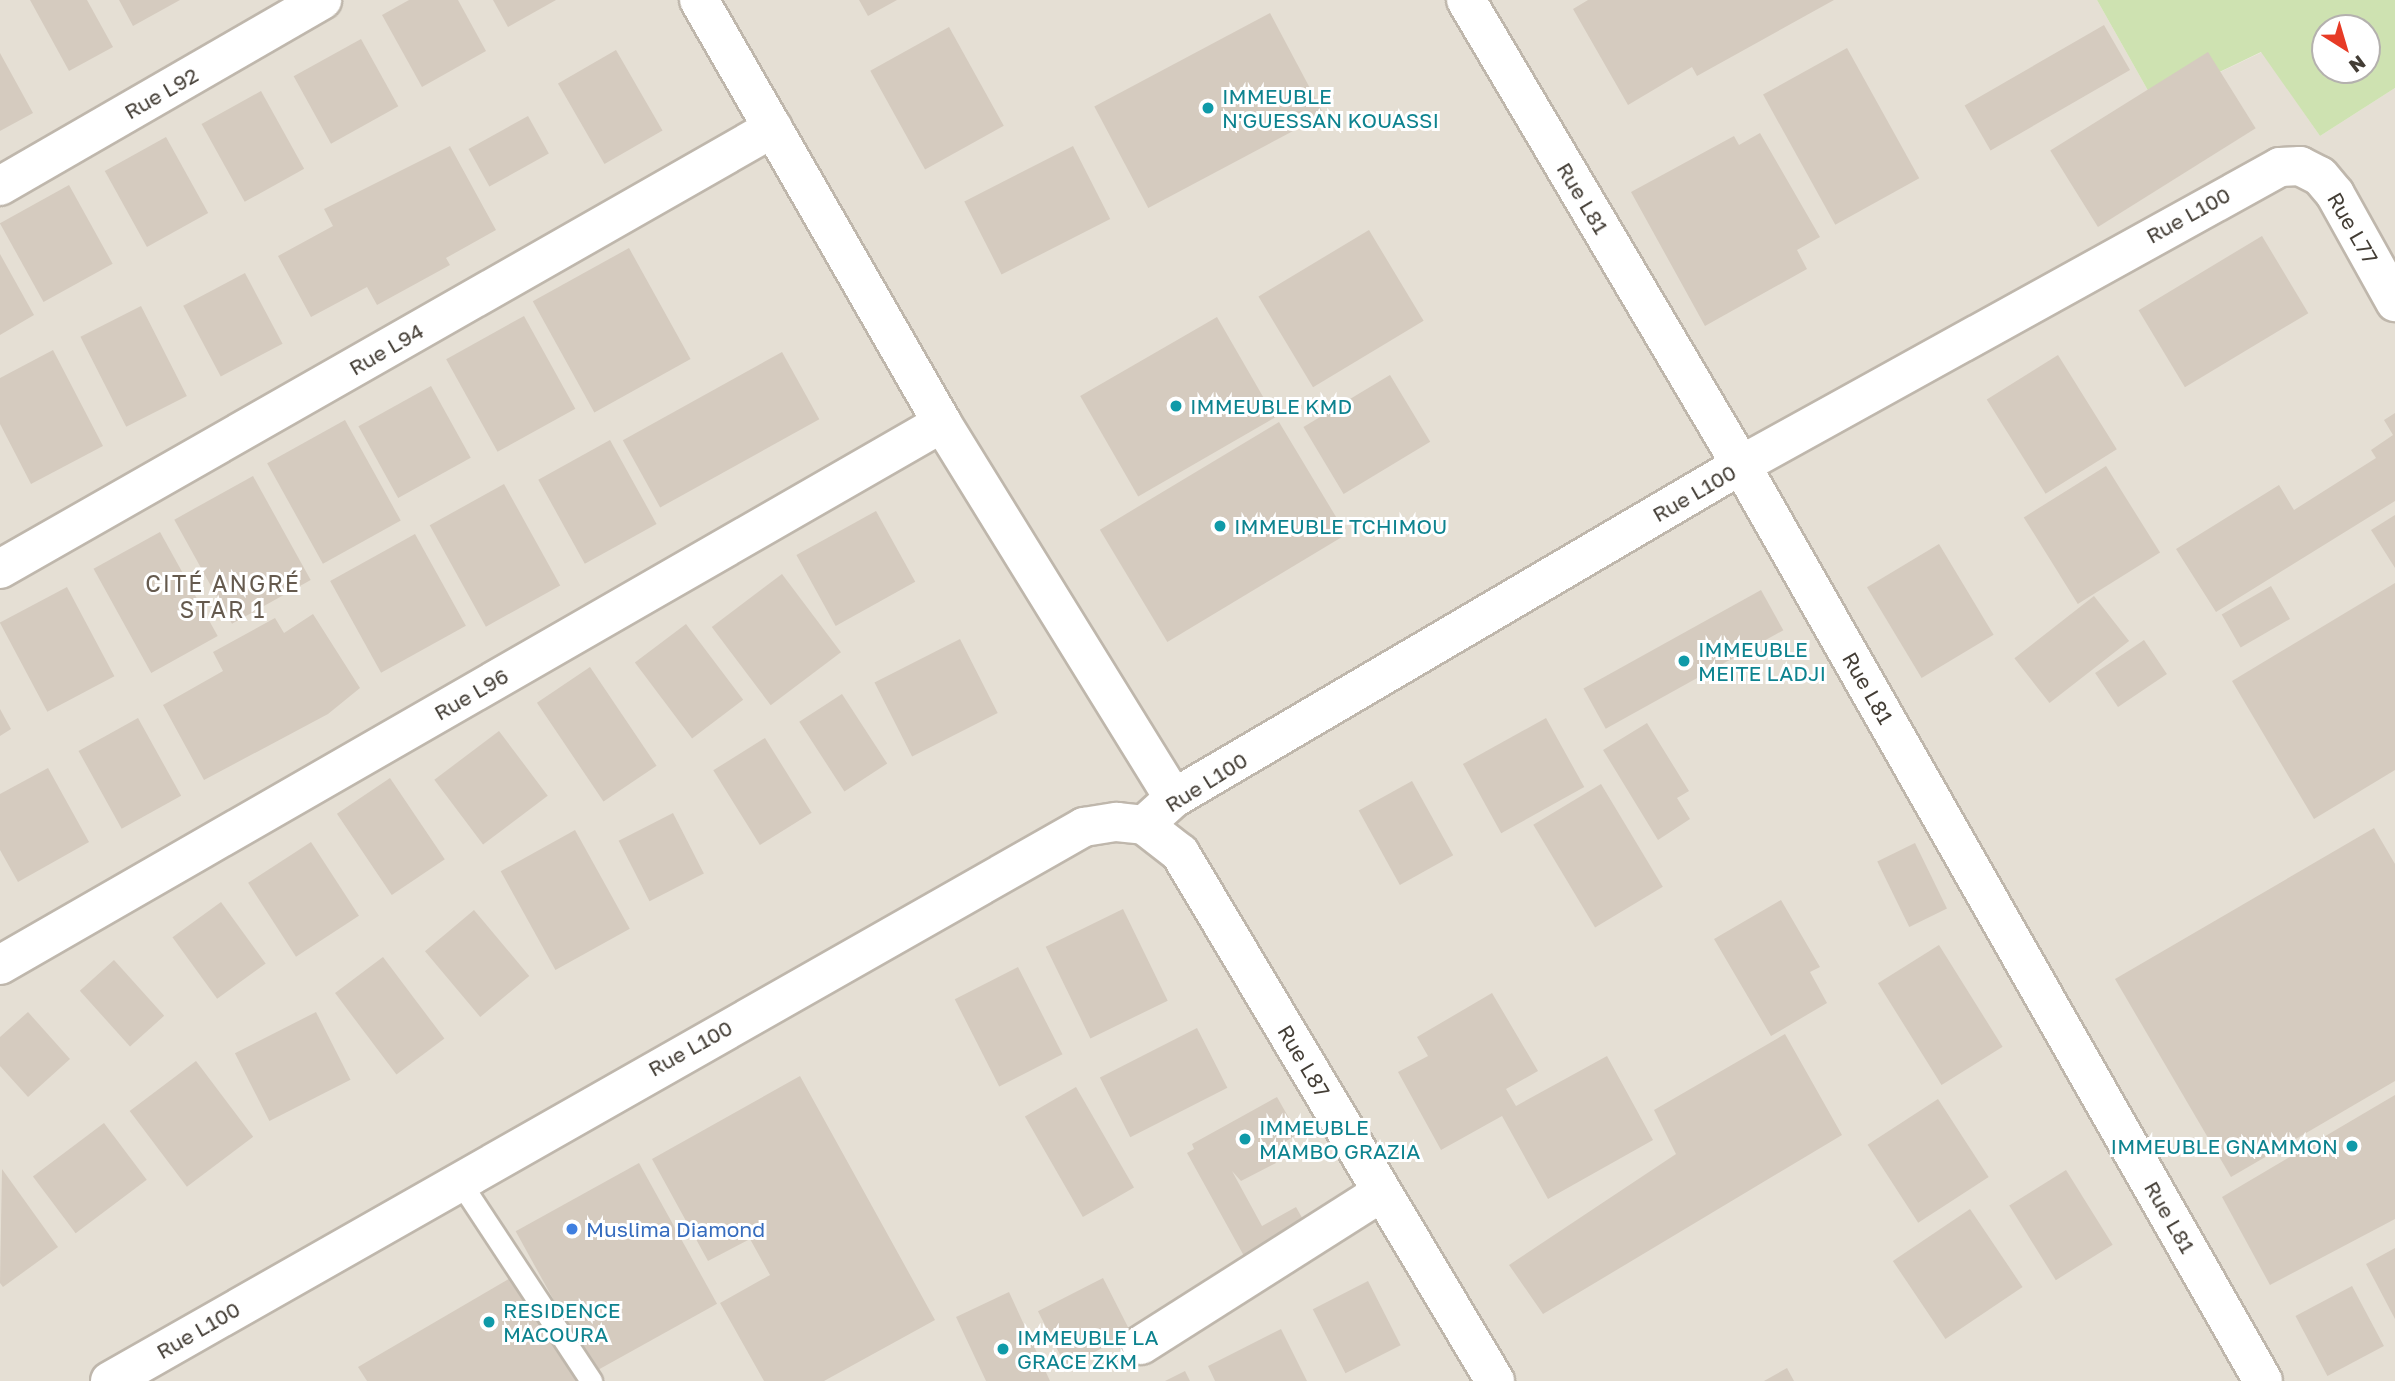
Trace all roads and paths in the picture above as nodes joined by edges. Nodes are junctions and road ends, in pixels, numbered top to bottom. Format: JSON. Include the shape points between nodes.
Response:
{"nodes":[{"id":1,"x":322,"y":0,"type":"edge"},
{"id":2,"x":699,"y":0,"type":"edge"},
{"id":3,"x":1466,"y":0,"type":"edge"},
{"id":4,"x":772,"y":128,"type":"junction"},
{"id":5,"x":2300,"y":166,"type":"joint"},
{"id":6,"x":0,"y":186,"type":"edge"},
{"id":7,"x":2395,"y":302,"type":"edge"},
{"id":8,"x":942,"y":423,"type":"junction"},
{"id":9,"x":1741,"y":465,"type":"junction"},
{"id":10,"x":0,"y":569,"type":"edge"},
{"id":11,"x":1174,"y":798,"type":"junction"},
{"id":12,"x":1144,"y":825,"type":"junction"},
{"id":13,"x":0,"y":965,"type":"edge"},
{"id":14,"x":458,"y":1179,"type":"junction"},
{"id":15,"x":1382,"y":1192,"type":"junction"},
{"id":16,"x":1141,"y":1345,"type":"dead end"},
{"id":17,"x":110,"y":1381,"type":"edge"},
{"id":18,"x":591,"y":1381,"type":"edge"},
{"id":19,"x":1495,"y":1381,"type":"edge"},
{"id":20,"x":2263,"y":1381,"type":"edge"}],
"edges":[{"from":1,"to":6,"type":"street","name":"Rue L92"},
{"from":2,"to":4,"type":"street"},
{"from":3,"to":9,"type":"street","name":"Rue L81"},
{"from":4,"to":8,"type":"street"},
{"from":4,"to":10,"type":"street","name":"Rue L94"},
{"from":5,"to":7,"type":"street","name":"Rue L77","via":[[2320,176],[2335,194]]},
{"from":5,"to":9,"type":"street","name":"Rue L100","via":[[2256,177]]},
{"from":8,"to":11,"type":"street"},
{"from":8,"to":13,"type":"street","name":"Rue L96"},
{"from":9,"to":11,"type":"street","name":"Rue L100"},
{"from":9,"to":20,"type":"street","name":"Rue L81"},
{"from":11,"to":12,"type":"street","name":"Rue L100"},
{"from":12,"to":14,"type":"street","name":"Rue L100","via":[[1084,827]]},
{"from":12,"to":15,"type":"street","name":"Rue L87","via":[[1180,853]]},
{"from":14,"to":17,"type":"street","name":"Rue L100"},
{"from":14,"to":18,"type":"lane"},
{"from":15,"to":16,"type":"street"},
{"from":15,"to":19,"type":"street","name":"Rue L87"}]}
